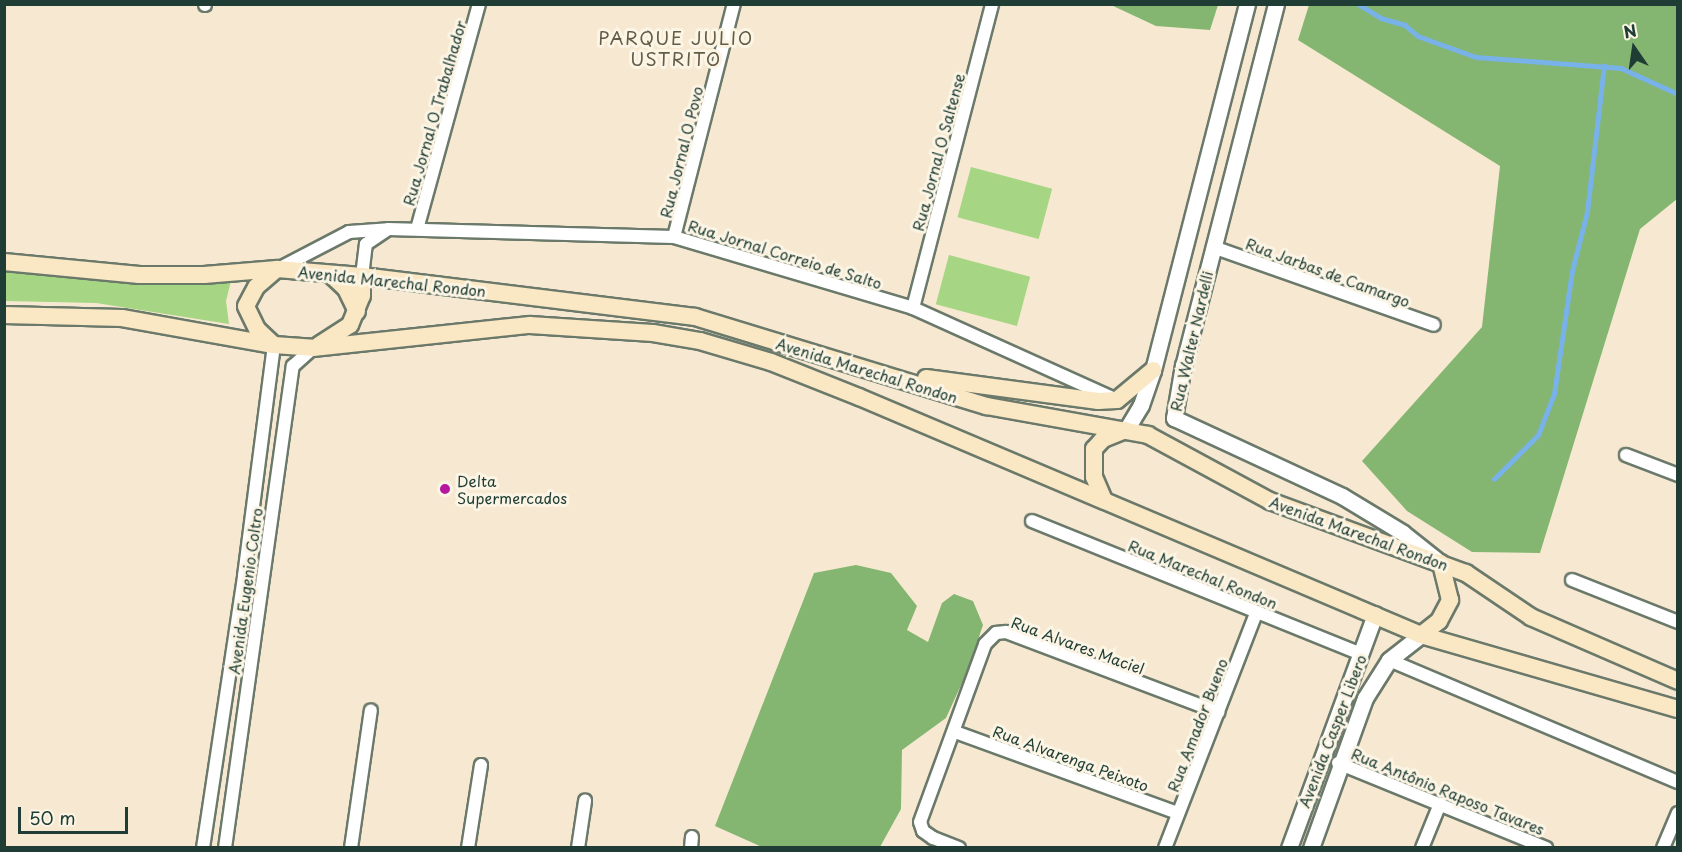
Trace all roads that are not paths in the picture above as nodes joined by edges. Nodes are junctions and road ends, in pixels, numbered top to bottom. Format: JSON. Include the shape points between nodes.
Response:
{"nodes":[{"id":1,"x":479,"y":4,"type":"edge"},
{"id":2,"x":734,"y":4,"type":"edge"},
{"id":3,"x":992,"y":4,"type":"edge"},
{"id":4,"x":1247,"y":4,"type":"edge"},
{"id":5,"x":1276,"y":4,"type":"edge"},
{"id":6,"x":388,"y":229,"type":"junction"},
{"id":7,"x":417,"y":229,"type":"junction"},
{"id":8,"x":674,"y":237,"type":"junction"},
{"id":9,"x":1213,"y":247,"type":"junction"},
{"id":10,"x":4,"y":262,"type":"edge"},
{"id":11,"x":277,"y":269,"type":"junction"},
{"id":12,"x":330,"y":274,"type":"junction"},
{"id":13,"x":362,"y":276,"type":"junction"},
{"id":14,"x":913,"y":308,"type":"junction"},
{"id":15,"x":357,"y":312,"type":"junction"},
{"id":16,"x":4,"y":315,"type":"edge"},
{"id":17,"x":1434,"y":325,"type":"dead end"},
{"id":18,"x":274,"y":345,"type":"junction"},
{"id":19,"x":313,"y":348,"type":"junction"},
{"id":20,"x":864,"y":368,"type":"junction"},
{"id":21,"x":1153,"y":370,"type":"junction"},
{"id":22,"x":1117,"y":400,"type":"junction"},
{"id":23,"x":1126,"y":430,"type":"junction"},
{"id":24,"x":1626,"y":455,"type":"dead end"},
{"id":25,"x":1677,"y":475,"type":"edge"},
{"id":26,"x":1103,"y":498,"type":"junction"},
{"id":27,"x":1032,"y":521,"type":"dead end"},
{"id":28,"x":1441,"y":563,"type":"junction"},
{"id":29,"x":244,"y":576,"type":"junction"},
{"id":30,"x":261,"y":576,"type":"junction"},
{"id":31,"x":1572,"y":580,"type":"dead end"},
{"id":32,"x":1256,"y":613,"type":"junction"},
{"id":33,"x":1375,"y":614,"type":"junction"},
{"id":34,"x":1677,"y":622,"type":"edge"},
{"id":35,"x":1421,"y":635,"type":"junction"},
{"id":36,"x":1362,"y":654,"type":"junction"},
{"id":37,"x":1389,"y":660,"type":"junction"},
{"id":38,"x":1674,"y":676,"type":"edge"},
{"id":39,"x":1677,"y":709,"type":"edge"},
{"id":40,"x":371,"y":710,"type":"dead end"},
{"id":41,"x":1218,"y":712,"type":"junction"},
{"id":42,"x":955,"y":732,"type":"junction"},
{"id":43,"x":1338,"y":762,"type":"junction"},
{"id":44,"x":481,"y":765,"type":"dead end"},
{"id":45,"x":1677,"y":782,"type":"edge"},
{"id":46,"x":210,"y":798,"type":"junction"},
{"id":47,"x":231,"y":801,"type":"junction"},
{"id":48,"x":585,"y":801,"type":"dead end"},
{"id":49,"x":1440,"y":804,"type":"junction"},
{"id":50,"x":1178,"y":813,"type":"junction"},
{"id":51,"x":1677,"y":813,"type":"edge"},
{"id":52,"x":1542,"y":847,"type":"edge"},
{"id":53,"x":203,"y":848,"type":"edge"},
{"id":54,"x":225,"y":848,"type":"edge"},
{"id":55,"x":351,"y":848,"type":"edge"},
{"id":56,"x":468,"y":848,"type":"edge"},
{"id":57,"x":578,"y":848,"type":"edge"},
{"id":58,"x":959,"y":848,"type":"edge"},
{"id":59,"x":1165,"y":848,"type":"edge"},
{"id":60,"x":1288,"y":848,"type":"edge"},
{"id":61,"x":1311,"y":848,"type":"edge"},
{"id":62,"x":1422,"y":848,"type":"edge"},
{"id":63,"x":1663,"y":848,"type":"edge"}],
"edges":[{"from":1,"to":7,"type":"street","name":"Rua Jornal O Trabalhador"},
{"from":2,"to":8,"type":"street","name":"Rua Jornal O Povo"},
{"from":3,"to":14,"type":"street","name":"Rua Jornal O Saltense"},
{"from":4,"to":21,"type":"street","name":"Rua Walter Nardelli"},
{"from":5,"to":9,"type":"street","name":"Rua Walter Nardelli"},
{"from":6,"to":7,"type":"street","name":"Rua Jornal Correio de Salto"},
{"from":6,"to":11,"type":"street","name":"Rua Jornal Correio de Salto","via":[[349,232]]},
{"from":6,"to":13,"type":"street","via":[[366,244]]},
{"from":7,"to":8,"type":"street","name":"Rua Jornal Correio de Salto"},
{"from":8,"to":14,"type":"street","name":"Rua Jornal Correio de Salto"},
{"from":9,"to":17,"type":"street","name":"Rua Jarbas de Camargo"},
{"from":9,"to":28,"type":"street","name":"Rua Walter Nardelli","via":[[1174,418],[1342,496]]},
{"from":10,"to":11,"type":"main road","name":"Avenida Marechal Rondon","via":[[140,274],[204,275]]},
{"from":11,"to":12,"type":"main road","name":"Avenida Marechal Rondon"},
{"from":11,"to":18,"type":"main road","via":[[256,287],[246,306],[256,329]]},
{"from":12,"to":13,"type":"main road","name":"Avenida Marechal Rondon"},
{"from":12,"to":15,"type":"main road","via":[[346,289]]},
{"from":13,"to":15,"type":"main road"},
{"from":13,"to":20,"type":"main road","name":"Avenida Marechal Rondon","via":[[694,317],[839,364]]},
{"from":14,"to":22,"type":"street","name":"Rua Jornal Correio de Salto"},
{"from":15,"to":19,"type":"main road","via":[[339,334]]},
{"from":16,"to":18,"type":"main road","name":"Avenida Marechal Rondon","via":[[122,318]]},
{"from":18,"to":19,"type":"main road","name":"Avenida Marechal Rondon"},
{"from":18,"to":29,"type":"street","name":"Avenida Eugenio Coltro"},
{"from":19,"to":26,"type":"main road","name":"Avenida Marechal Rondon","via":[[530,325],[691,339],[771,362]]},
{"from":19,"to":30,"type":"street","name":"Avenida Eugenio Coltro","via":[[293,366]]},
{"from":20,"to":22,"type":"main road","via":[[1048,396]]},
{"from":20,"to":23,"type":"main road","name":"Avenida Marechal Rondon","via":[[987,406]]},
{"from":21,"to":22,"type":"main road"},
{"from":21,"to":23,"type":"street","name":"Rua Walter Nardelli","via":[[1141,405]]},
{"from":23,"to":26,"type":"main road","via":[[1103,439],[1094,449],[1094,477]]},
{"from":23,"to":28,"type":"main road","name":"Avenida Marechal Rondon","via":[[1162,442],[1270,501]]},
{"from":24,"to":25,"type":"street"},
{"from":26,"to":33,"type":"main road","name":"Avenida Marechal Rondon"},
{"from":27,"to":32,"type":"street","name":"Rua Marechal Rondon"},
{"from":28,"to":35,"type":"main road","via":[[1450,600],[1439,621]]},
{"from":28,"to":38,"type":"main road","name":"Avenida Marechal Rondon","via":[[1466,573],[1531,617]]},
{"from":29,"to":30,"type":"street"},
{"from":29,"to":46,"type":"street","name":"Avenida Eugenio Coltro"},
{"from":30,"to":47,"type":"street","name":"Avenida Eugenio Coltro"},
{"from":31,"to":34,"type":"street"},
{"from":32,"to":36,"type":"street","name":"Rua Marechal Rondon"},
{"from":32,"to":41,"type":"street","name":"Rua Amador Bueno"},
{"from":33,"to":35,"type":"main road","name":"Avenida Marechal Rondon"},
{"from":33,"to":36,"type":"street","name":"Avenida Casper Libero"},
{"from":35,"to":37,"type":"street","name":"Avenida Casper Libero"},
{"from":35,"to":39,"type":"main road","name":"Avenida Marechal Rondon"},
{"from":36,"to":60,"type":"street","name":"Avenida Casper Libero"},
{"from":37,"to":43,"type":"street","name":"Avenida Casper Libero","via":[[1365,698]]},
{"from":37,"to":45,"type":"street"},
{"from":40,"to":55,"type":"street"},
{"from":41,"to":42,"type":"street","name":"Rua Alvares Maciel","via":[[1006,632],[990,636],[985,644]]},
{"from":41,"to":50,"type":"street","name":"Rua Amador Bueno"},
{"from":42,"to":50,"type":"street","name":"Rua Alvarenga Peixoto"},
{"from":42,"to":58,"type":"street","via":[[920,822],[923,831],[933,838]]},
{"from":43,"to":49,"type":"street","name":"Rua Antônio Raposo Tavares"},
{"from":43,"to":61,"type":"street","name":"Avenida Casper Libero"},
{"from":44,"to":56,"type":"street"},
{"from":46,"to":47,"type":"street"},
{"from":46,"to":53,"type":"street","name":"Avenida Eugenio Coltro"},
{"from":47,"to":54,"type":"street","name":"Avenida Eugenio Coltro"},
{"from":48,"to":57,"type":"street"},
{"from":49,"to":52,"type":"street","name":"Rua Antônio Raposo Tavares"},
{"from":49,"to":62,"type":"street"},
{"from":50,"to":59,"type":"street","name":"Rua Amador Bueno"},
{"from":51,"to":63,"type":"street"}]}
